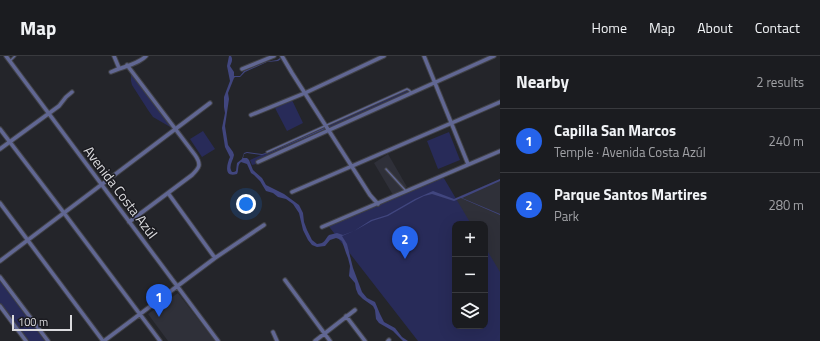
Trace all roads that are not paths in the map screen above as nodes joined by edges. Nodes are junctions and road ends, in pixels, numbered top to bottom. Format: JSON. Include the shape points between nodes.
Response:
{"nodes":[{"id":1,"x":6,"y":56,"type":"edge"},
{"id":2,"x":15,"y":56,"type":"edge"},
{"id":3,"x":114,"y":56,"type":"edge"},
{"id":4,"x":146,"y":56,"type":"edge"},
{"id":5,"x":274,"y":56,"type":"edge"},
{"id":6,"x":282,"y":56,"type":"edge"},
{"id":7,"x":384,"y":56,"type":"edge"},
{"id":8,"x":424,"y":56,"type":"edge"},
{"id":9,"x":494,"y":56,"type":"edge"},
{"id":10,"x":10,"y":61,"type":"junction"},
{"id":11,"x":127,"y":65,"type":"junction"},
{"id":12,"x":119,"y":68,"type":"junction"},
{"id":13,"x":242,"y":69,"type":"dead end"},
{"id":14,"x":111,"y":72,"type":"dead end"},
{"id":15,"x":435,"y":83,"type":"junction"},
{"id":16,"x":72,"y":92,"type":"dead end"},
{"id":17,"x":305,"y":92,"type":"junction"},
{"id":18,"x":412,"y":93,"type":"junction"},
{"id":19,"x":500,"y":102,"type":"edge"},
{"id":20,"x":210,"y":103,"type":"dead end"},
{"id":21,"x":49,"y":114,"type":"junction"},
{"id":22,"x":251,"y":115,"type":"dead end"},
{"id":23,"x":451,"y":123,"type":"junction"},
{"id":24,"x":325,"y":125,"type":"junction"},
{"id":25,"x":0,"y":129,"type":"edge"},
{"id":26,"x":176,"y":129,"type":"junction"},
{"id":27,"x":328,"y":131,"type":"junction"},
{"id":28,"x":9,"y":142,"type":"junction"},
{"id":29,"x":0,"y":149,"type":"edge"},
{"id":30,"x":500,"y":151,"type":"edge"},
{"id":31,"x":267,"y":152,"type":"dead end"},
{"id":32,"x":258,"y":162,"type":"dead end"},
{"id":33,"x":468,"y":164,"type":"junction"},
{"id":34,"x":352,"y":167,"type":"junction"},
{"id":35,"x":386,"y":169,"type":"dead end"},
{"id":36,"x":101,"y":185,"type":"junction"},
{"id":37,"x":406,"y":191,"type":"junction"},
{"id":38,"x":292,"y":192,"type":"dead end"},
{"id":39,"x":168,"y":193,"type":"junction"},
{"id":40,"x":0,"y":203,"type":"edge"},
{"id":41,"x":378,"y":204,"type":"junction"},
{"id":42,"x":64,"y":213,"type":"junction"},
{"id":43,"x":129,"y":222,"type":"junction"},
{"id":44,"x":264,"y":225,"type":"dead end"},
{"id":45,"x":322,"y":227,"type":"dead end"},
{"id":46,"x":28,"y":240,"type":"junction"},
{"id":47,"x":215,"y":258,"type":"junction"},
{"id":48,"x":0,"y":261,"type":"edge"},
{"id":49,"x":0,"y":277,"type":"edge"},
{"id":50,"x":285,"y":280,"type":"dead end"},
{"id":51,"x":177,"y":286,"type":"junction"},
{"id":52,"x":0,"y":306,"type":"edge"},
{"id":53,"x":355,"y":310,"type":"dead end"},
{"id":54,"x":140,"y":314,"type":"junction"},
{"id":55,"x":346,"y":316,"type":"junction"},
{"id":56,"x":273,"y":332,"type":"dead end"},
{"id":57,"x":325,"y":334,"type":"junction"},
{"id":58,"x":26,"y":341,"type":"edge"},
{"id":59,"x":48,"y":341,"type":"edge"},
{"id":60,"x":103,"y":341,"type":"edge"},
{"id":61,"x":160,"y":341,"type":"edge"},
{"id":62,"x":218,"y":341,"type":"edge"},
{"id":63,"x":277,"y":341,"type":"edge"},
{"id":64,"x":315,"y":341,"type":"edge"},
{"id":65,"x":330,"y":341,"type":"edge"},
{"id":66,"x":365,"y":341,"type":"edge"}],
"edges":[{"from":1,"to":10,"type":"street","name":"Avenida Costa Azúl"},
{"from":2,"to":10,"type":"lane"},
{"from":3,"to":12,"type":"street"},
{"from":4,"to":11,"type":"street"},
{"from":5,"to":13,"type":"street"},
{"from":6,"to":17,"type":"street"},
{"from":7,"to":17,"type":"street"},
{"from":8,"to":15,"type":"street"},
{"from":9,"to":15,"type":"street"},
{"from":10,"to":21,"type":"street","name":"Avenida Costa Azúl"},
{"from":11,"to":12,"type":"street"},
{"from":11,"to":26,"type":"street"},
{"from":12,"to":14,"type":"street"},
{"from":15,"to":18,"type":"street"},
{"from":15,"to":23,"type":"street"},
{"from":16,"to":21,"type":"street"},
{"from":17,"to":22,"type":"street"},
{"from":17,"to":24,"type":"street"},
{"from":18,"to":24,"type":"lane","via":[[407,89]]},
{"from":18,"to":27,"type":"street"},
{"from":19,"to":23,"type":"street"},
{"from":20,"to":26,"type":"street"},
{"from":21,"to":28,"type":"street"},
{"from":21,"to":36,"type":"street","name":"Avenida Costa Azúl"},
{"from":23,"to":33,"type":"street"},
{"from":23,"to":34,"type":"street"},
{"from":24,"to":27,"type":"street"},
{"from":24,"to":31,"type":"lane"},
{"from":25,"to":28,"type":"street"},
{"from":26,"to":36,"type":"street"},
{"from":26,"to":39,"type":"street","via":[[199,164],[192,175]]},
{"from":27,"to":32,"type":"street"},
{"from":27,"to":34,"type":"street"},
{"from":28,"to":29,"type":"street"},
{"from":28,"to":42,"type":"street"},
{"from":30,"to":33,"type":"street"},
{"from":33,"to":37,"type":"street"},
{"from":34,"to":38,"type":"street"},
{"from":34,"to":41,"type":"street"},
{"from":35,"to":37,"type":"lane"},
{"from":36,"to":42,"type":"street"},
{"from":36,"to":43,"type":"street","name":"Avenida Costa Azúl"},
{"from":37,"to":41,"type":"street"},
{"from":39,"to":43,"type":"street"},
{"from":39,"to":47,"type":"street"},
{"from":40,"to":46,"type":"street"},
{"from":41,"to":45,"type":"street"},
{"from":42,"to":46,"type":"street"},
{"from":42,"to":54,"type":"street"},
{"from":43,"to":51,"type":"street","name":"Avenida Costa Azúl"},
{"from":44,"to":47,"type":"street"},
{"from":46,"to":48,"type":"street"},
{"from":46,"to":60,"type":"street"},
{"from":47,"to":51,"type":"street"},
{"from":49,"to":59,"type":"street"},
{"from":50,"to":57,"type":"street"},
{"from":51,"to":54,"type":"street"},
{"from":51,"to":62,"type":"street","name":"Avenida Costa Azúl"},
{"from":52,"to":58,"type":"street"},
{"from":53,"to":55,"type":"street"},
{"from":54,"to":60,"type":"street"},
{"from":54,"to":61,"type":"street"},
{"from":55,"to":57,"type":"street"},
{"from":55,"to":66,"type":"street"},
{"from":56,"to":63,"type":"street"},
{"from":57,"to":64,"type":"street"},
{"from":57,"to":65,"type":"street"}]}
